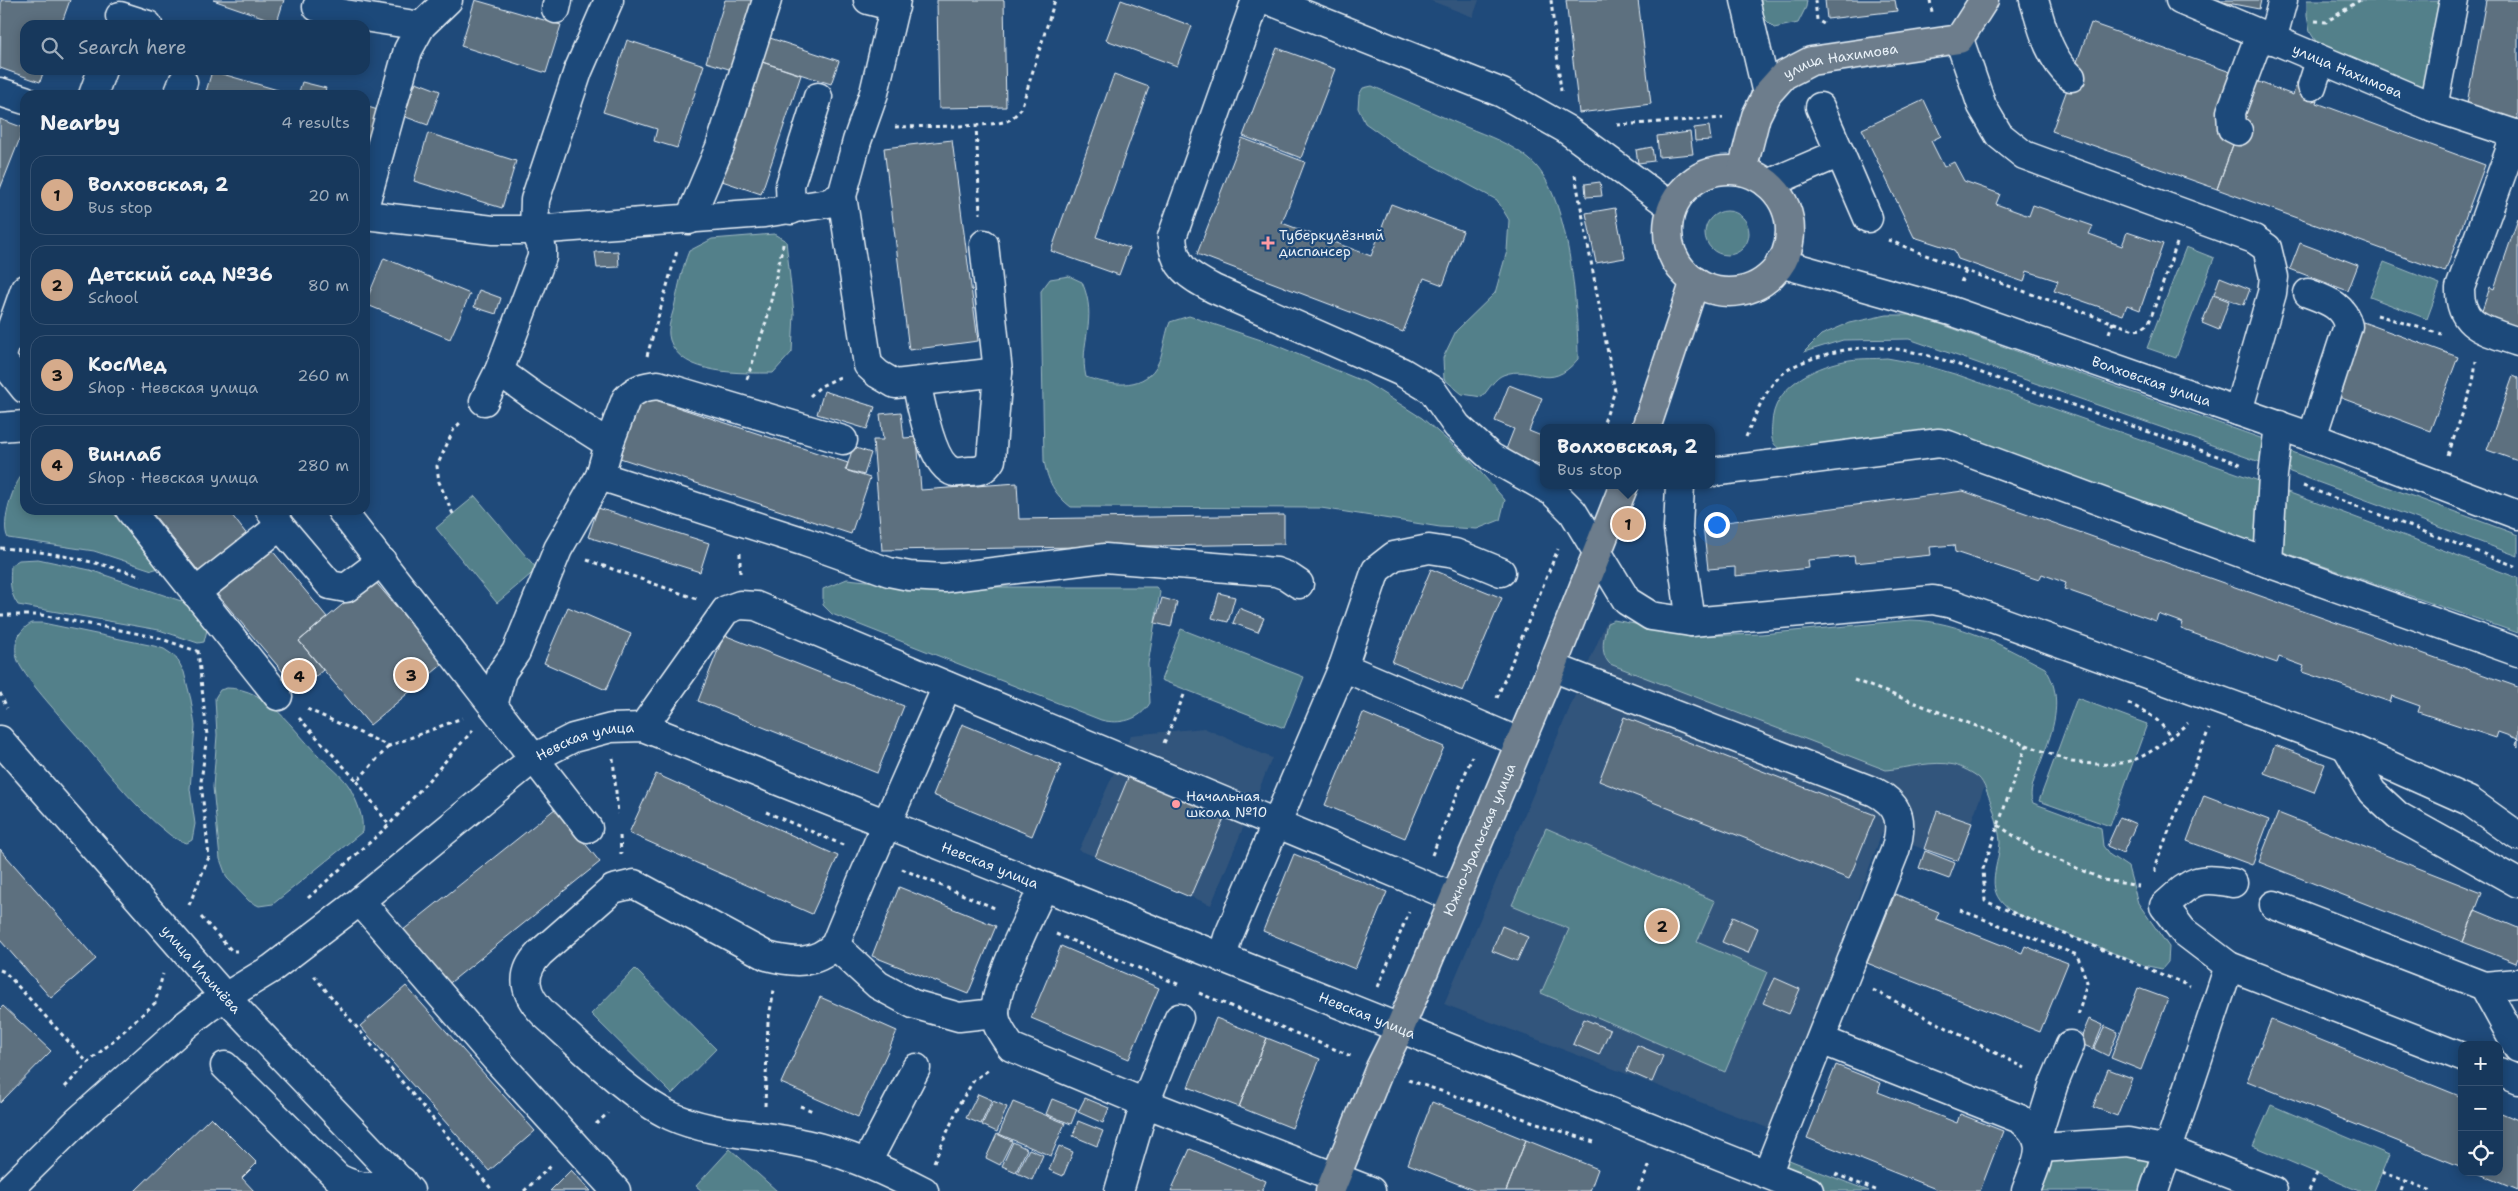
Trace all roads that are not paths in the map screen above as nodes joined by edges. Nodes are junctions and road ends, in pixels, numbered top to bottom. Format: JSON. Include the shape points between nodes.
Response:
{"nodes":[{"id":1,"x":448,"y":0,"type":"edge"},
{"id":2,"x":609,"y":0,"type":"edge"},
{"id":3,"x":767,"y":0,"type":"edge"},
{"id":4,"x":868,"y":0,"type":"edge"},
{"id":5,"x":1256,"y":0,"type":"edge"},
{"id":6,"x":1268,"y":0,"type":"edge"},
{"id":7,"x":1745,"y":0,"type":"edge"},
{"id":8,"x":1984,"y":0,"type":"edge"},
{"id":9,"x":2034,"y":0,"type":"edge"},
{"id":10,"x":2180,"y":0,"type":"edge"},
{"id":11,"x":2454,"y":0,"type":"edge"},
{"id":12,"x":896,"y":4,"type":"edge"},
{"id":13,"x":316,"y":11,"type":"edge"},
{"id":14,"x":121,"y":14,"type":"edge"},
{"id":15,"x":136,"y":20,"type":"edge"},
{"id":16,"x":2273,"y":23,"type":"edge"},
{"id":17,"x":421,"y":26,"type":"junction"},
{"id":18,"x":1959,"y":39,"type":"junction"},
{"id":19,"x":100,"y":75,"type":"edge"},
{"id":20,"x":2072,"y":77,"type":"dead end"},
{"id":21,"x":95,"y":90,"type":"edge"},
{"id":22,"x":0,"y":92,"type":"edge"},
{"id":23,"x":818,"y":97,"type":"dead end"},
{"id":24,"x":20,"y":98,"type":"edge"},
{"id":25,"x":1761,"y":105,"type":"junction"},
{"id":26,"x":1820,"y":107,"type":"dead end"},
{"id":27,"x":2433,"y":107,"type":"junction"},
{"id":28,"x":2238,"y":131,"type":"dead end"},
{"id":29,"x":2517,"y":135,"type":"edge"},
{"id":30,"x":1840,"y":153,"type":"junction"},
{"id":31,"x":1742,"y":171,"type":"junction"},
{"id":32,"x":1768,"y":184,"type":"junction"},
{"id":33,"x":370,"y":186,"type":"edge"},
{"id":34,"x":842,"y":196,"type":"junction"},
{"id":35,"x":1672,"y":207,"type":"junction"},
{"id":36,"x":792,"y":210,"type":"junction"},
{"id":37,"x":370,"y":216,"type":"edge"},
{"id":38,"x":1868,"y":218,"type":"road end"},
{"id":39,"x":689,"y":220,"type":"junction"},
{"id":40,"x":534,"y":230,"type":"junction"},
{"id":41,"x":984,"y":244,"type":"dead end"},
{"id":42,"x":1780,"y":263,"type":"junction"},
{"id":43,"x":1695,"y":281,"type":"junction"},
{"id":44,"x":2308,"y":293,"type":"dead end"},
{"id":45,"x":20,"y":304,"type":"edge"},
{"id":46,"x":2518,"y":342,"type":"edge"},
{"id":47,"x":0,"y":360,"type":"edge"},
{"id":48,"x":500,"y":371,"type":"junction"},
{"id":49,"x":998,"y":372,"type":"junction"},
{"id":50,"x":916,"y":382,"type":"junction"},
{"id":51,"x":20,"y":383,"type":"edge"},
{"id":52,"x":484,"y":401,"type":"road end"},
{"id":53,"x":2238,"y":411,"type":"junction"},
{"id":54,"x":1647,"y":424,"type":"edge"},
{"id":55,"x":20,"y":425,"type":"edge"},
{"id":56,"x":2279,"y":425,"type":"junction"},
{"id":57,"x":0,"y":427,"type":"edge"},
{"id":58,"x":2312,"y":437,"type":"junction"},
{"id":59,"x":843,"y":440,"type":"dead end"},
{"id":60,"x":609,"y":444,"type":"junction"},
{"id":61,"x":1722,"y":471,"type":"edge"},
{"id":62,"x":600,"y":476,"type":"junction"},
{"id":63,"x":1540,"y":485,"type":"edge"},
{"id":64,"x":1548,"y":489,"type":"edge"},
{"id":65,"x":1622,"y":489,"type":"edge"},
{"id":66,"x":1680,"y":489,"type":"edge"},
{"id":67,"x":134,"y":515,"type":"edge"},
{"id":68,"x":345,"y":515,"type":"edge"},
{"id":69,"x":2518,"y":515,"type":"edge"},
{"id":70,"x":275,"y":518,"type":"edge"},
{"id":71,"x":1598,"y":551,"type":"junction"},
{"id":72,"x":382,"y":561,"type":"junction"},
{"id":73,"x":2268,"y":563,"type":"junction"},
{"id":74,"x":1501,"y":572,"type":"dead end"},
{"id":75,"x":1299,"y":584,"type":"dead end"},
{"id":76,"x":195,"y":593,"type":"junction"},
{"id":77,"x":1691,"y":622,"type":"junction"},
{"id":78,"x":2518,"y":652,"type":"edge"},
{"id":79,"x":1343,"y":667,"type":"junction"},
{"id":80,"x":1552,"y":667,"type":"junction"},
{"id":81,"x":947,"y":686,"type":"junction"},
{"id":82,"x":278,"y":696,"type":"road end"},
{"id":83,"x":493,"y":706,"type":"junction"},
{"id":84,"x":643,"y":727,"type":"junction"},
{"id":85,"x":0,"y":740,"type":"edge"},
{"id":86,"x":1519,"y":742,"type":"junction"},
{"id":87,"x":2346,"y":746,"type":"junction"},
{"id":88,"x":534,"y":758,"type":"junction"},
{"id":89,"x":1277,"y":824,"type":"junction"},
{"id":90,"x":887,"y":825,"type":"junction"},
{"id":91,"x":588,"y":828,"type":"dead end"},
{"id":92,"x":2518,"y":836,"type":"edge"},
{"id":93,"x":2233,"y":883,"type":"dead end"},
{"id":94,"x":2518,"y":883,"type":"edge"},
{"id":95,"x":1043,"y":888,"type":"junction"},
{"id":96,"x":1454,"y":897,"type":"junction"},
{"id":97,"x":360,"y":901,"type":"junction"},
{"id":98,"x":2274,"y":905,"type":"dead end"},
{"id":99,"x":835,"y":945,"type":"junction"},
{"id":100,"x":1222,"y":958,"type":"junction"},
{"id":101,"x":2229,"y":966,"type":"junction"},
{"id":102,"x":2518,"y":983,"type":"edge"},
{"id":103,"x":2484,"y":986,"type":"junction"},
{"id":104,"x":225,"y":997,"type":"junction"},
{"id":105,"x":995,"y":1013,"type":"junction"},
{"id":106,"x":1179,"y":1018,"type":"dead end"},
{"id":107,"x":1399,"y":1030,"type":"junction"},
{"id":108,"x":1821,"y":1040,"type":"junction"},
{"id":109,"x":2070,"y":1045,"type":"road end"},
{"id":110,"x":2518,"y":1048,"type":"edge"},
{"id":111,"x":2458,"y":1055,"type":"edge"},
{"id":112,"x":224,"y":1066,"type":"dead end"},
{"id":113,"x":916,"y":1068,"type":"dead end"},
{"id":114,"x":2503,"y":1074,"type":"edge"},
{"id":115,"x":2518,"y":1080,"type":"edge"},
{"id":116,"x":1145,"y":1103,"type":"junction"},
{"id":117,"x":2039,"y":1142,"type":"junction"},
{"id":118,"x":2168,"y":1150,"type":"junction"},
{"id":119,"x":868,"y":1162,"type":"junction"},
{"id":120,"x":1767,"y":1174,"type":"junction"},
{"id":121,"x":1333,"y":1184,"type":"edge"},
{"id":122,"x":406,"y":1186,"type":"edge"},
{"id":123,"x":923,"y":1190,"type":"edge"},
{"id":124,"x":7,"y":1191,"type":"edge"},
{"id":125,"x":616,"y":1191,"type":"edge"},
{"id":126,"x":1119,"y":1191,"type":"edge"},
{"id":127,"x":1371,"y":1191,"type":"edge"},
{"id":128,"x":1809,"y":1191,"type":"edge"},
{"id":129,"x":2026,"y":1191,"type":"edge"},
{"id":130,"x":2154,"y":1191,"type":"edge"},
{"id":131,"x":2273,"y":1191,"type":"edge"}],
"edges":[{"from":1,"to":17,"type":"street"},
{"from":2,"to":40,"type":"street","via":[[578,72],[535,200]]},
{"from":3,"to":39,"type":"street","via":[[720,147]]},
{"from":4,"to":12,"type":"street"},
{"from":5,"to":63,"type":"street","via":[[1172,236],[1177,263],[1190,276],[1214,289],[1402,372],[1432,390],[1457,426],[1491,457]]},
{"from":6,"to":35,"type":"street","via":[[1502,93],[1566,129]]},
{"from":7,"to":25,"type":"street"},
{"from":8,"to":18,"type":"main road"},
{"from":9,"to":20,"type":"street","via":[[2054,55],[2062,69]]},
{"from":10,"to":16,"type":"street","name":"улица Нахимова"},
{"from":11,"to":27,"type":"street"},
{"from":12,"to":34,"type":"street","via":[[874,93]]},
{"from":13,"to":17,"type":"street"},
{"from":14,"to":15,"type":"street"},
{"from":16,"to":27,"type":"street","name":"улица Нахимова","via":[[2316,73]]},
{"from":16,"to":28,"type":"street","via":[[2230,112],[2232,128]]},
{"from":17,"to":33,"type":"street","via":[[408,50]]},
{"from":18,"to":25,"type":"main road","name":"улица Нахимова","via":[[1812,61],[1784,76]]},
{"from":18,"to":53,"type":"street","via":[[1982,106],[1999,135],[2024,155],[2254,239],[2267,248],[2274,277],[2272,293]]},
{"from":19,"to":21,"type":"street"},
{"from":22,"to":24,"type":"street"},
{"from":23,"to":36,"type":"street","via":[[790,185]]},
{"from":25,"to":31,"type":"main road","name":"улица Нахимова"},
{"from":26,"to":30,"type":"street"},
{"from":27,"to":29,"type":"street","name":"улица Нахимова"},
{"from":29,"to":46,"type":"street","via":[[2460,288],[2460,304],[2473,333]]},
{"from":30,"to":32,"type":"street"},
{"from":30,"to":38,"type":"street"},
{"from":31,"to":32,"type":"main road"},
{"from":31,"to":35,"type":"main road","via":[[1714,171],[1701,176],[1679,195]]},
{"from":32,"to":42,"type":"main road","via":[[1784,204],[1790,228],[1786,252]]},
{"from":34,"to":36,"type":"street"},
{"from":34,"to":50,"type":"street","via":[[868,365],[895,384]]},
{"from":35,"to":43,"type":"main road","via":[[1668,229],[1672,251],[1686,274]]},
{"from":36,"to":39,"type":"street"},
{"from":37,"to":40,"type":"street","via":[[493,230]]},
{"from":39,"to":40,"type":"street"},
{"from":40,"to":48,"type":"street","via":[[542,257]]},
{"from":41,"to":49,"type":"street"},
{"from":42,"to":43,"type":"main road","via":[[1763,281],[1741,290],[1717,290]]},
{"from":42,"to":53,"type":"street","name":"Волховская улица","via":[[1952,311]]},
{"from":43,"to":54,"type":"main road"},
{"from":44,"to":58,"type":"street","via":[[2334,303],[2348,326]]},
{"from":45,"to":47,"type":"street"},
{"from":47,"to":51,"type":"street"},
{"from":48,"to":52,"type":"street"},
{"from":48,"to":60,"type":"street"},
{"from":49,"to":50,"type":"street"},
{"from":49,"to":50,"type":"street","via":[[991,460],[980,471],[954,472],[937,457]]},
{"from":53,"to":56,"type":"street","name":"Волховская улица"},
{"from":55,"to":57,"type":"street"},
{"from":56,"to":58,"type":"street","name":"Волховская улица"},
{"from":56,"to":73,"type":"street"},
{"from":58,"to":69,"type":"street","name":"Волховская улица"},
{"from":59,"to":60,"type":"street","via":[[658,385],[637,389],[626,399]]},
{"from":60,"to":62,"type":"street"},
{"from":61,"to":73,"type":"street","via":[[1939,443]]},
{"from":62,"to":75,"type":"street","via":[[909,576],[944,578],[1105,558],[1276,572]]},
{"from":62,"to":83,"type":"street","via":[[558,549],[516,652],[502,672]]},
{"from":64,"to":71,"type":"street","via":[[1573,512]]},
{"from":65,"to":71,"type":"main road","name":"Южно-Уральская улица"},
{"from":66,"to":77,"type":"street","via":[[1678,529]]},
{"from":67,"to":76,"type":"street"},
{"from":68,"to":72,"type":"street"},
{"from":70,"to":72,"type":"street","via":[[330,585],[346,588]]},
{"from":70,"to":76,"type":"street"},
{"from":71,"to":77,"type":"street","via":[[1627,601],[1651,616]]},
{"from":71,"to":80,"type":"main road","name":"Южно-Уральская улица"},
{"from":72,"to":83,"type":"street"},
{"from":73,"to":78,"type":"street"},
{"from":74,"to":79,"type":"street","via":[[1455,553],[1438,550],[1394,556],[1376,570]]},
{"from":76,"to":82,"type":"street"},
{"from":77,"to":87,"type":"street","via":[[1933,600],[1953,604],[2218,706]]},
{"from":79,"to":86,"type":"street"},
{"from":79,"to":89,"type":"street"},
{"from":80,"to":86,"type":"main road","name":"Южно-Уральская улица"},
{"from":80,"to":108,"type":"street","via":[[1875,792],[1894,806],[1900,824],[1895,851]]},
{"from":81,"to":84,"type":"street","via":[[756,606],[733,607]]},
{"from":81,"to":89,"type":"street"},
{"from":81,"to":90,"type":"street"},
{"from":83,"to":88,"type":"street"},
{"from":84,"to":88,"type":"street","name":"Невская улица","via":[[611,728],[573,738]]},
{"from":84,"to":90,"type":"street","name":"Невская улица"},
{"from":85,"to":104,"type":"street","name":"улица Ильичёва"},
{"from":86,"to":96,"type":"main road","name":"Южно-Уральская улица"},
{"from":87,"to":92,"type":"street","via":[[2468,801]]},
{"from":87,"to":94,"type":"street","via":[[2372,792],[2398,816]]},
{"from":88,"to":91,"type":"street"},
{"from":88,"to":97,"type":"street","name":"Невская улица"},
{"from":89,"to":96,"type":"street"},
{"from":89,"to":100,"type":"street"},
{"from":90,"to":95,"type":"street","name":"Невская улица"},
{"from":90,"to":99,"type":"street"},
{"from":93,"to":101,"type":"street","via":[[2212,879],[2187,885],[2164,906],[2183,931]]},
{"from":95,"to":100,"type":"street","name":"Невская улица"},
{"from":95,"to":105,"type":"street","via":[[1026,921],[1002,984]]},
{"from":96,"to":107,"type":"main road","name":"Южно-Уральская улица"},
{"from":97,"to":104,"type":"street","name":"Невская улица","via":[[272,969]]},
{"from":97,"to":125,"type":"street"},
{"from":98,"to":103,"type":"street"},
{"from":99,"to":105,"type":"street","via":[[878,985],[913,1004],[959,1016]]},
{"from":99,"to":119,"type":"street","via":[[826,955],[802,962],[767,956],[634,884],[613,890],[529,964],[526,987],[532,1002],[544,1014],[632,1091],[671,1116],[708,1128],[805,1144]]},
{"from":100,"to":107,"type":"street","name":"Невская улица"},
{"from":101,"to":111,"type":"street"},
{"from":101,"to":118,"type":"street"},
{"from":102,"to":103,"type":"street"},
{"from":103,"to":110,"type":"street"},
{"from":104,"to":122,"type":"street","name":"улица Ильичёва"},
{"from":104,"to":124,"type":"street","name":"Невская улица","via":[[187,1024]]},
{"from":105,"to":116,"type":"street","via":[[999,1030],[1011,1047]]},
{"from":106,"to":116,"type":"street"},
{"from":107,"to":120,"type":"street","name":"Невская улица"},
{"from":107,"to":121,"type":"main road","name":"Южно-Уральская улица"},
{"from":108,"to":117,"type":"street","via":[[2020,1119],[2030,1126]]},
{"from":108,"to":120,"type":"street"},
{"from":109,"to":117,"type":"street","via":[[2054,1084]]},
{"from":112,"to":122,"type":"street","via":[[338,1178],[354,1186]]},
{"from":113,"to":119,"type":"street"},
{"from":114,"to":115,"type":"street"},
{"from":116,"to":121,"type":"street"},
{"from":116,"to":126,"type":"street"},
{"from":117,"to":118,"type":"street","via":[[2128,1142]]},
{"from":117,"to":129,"type":"street"},
{"from":118,"to":130,"type":"street"},
{"from":118,"to":131,"type":"street"},
{"from":119,"to":123,"type":"street"},
{"from":120,"to":128,"type":"street","name":"Невская улица"},
{"from":121,"to":127,"type":"street"}]}
